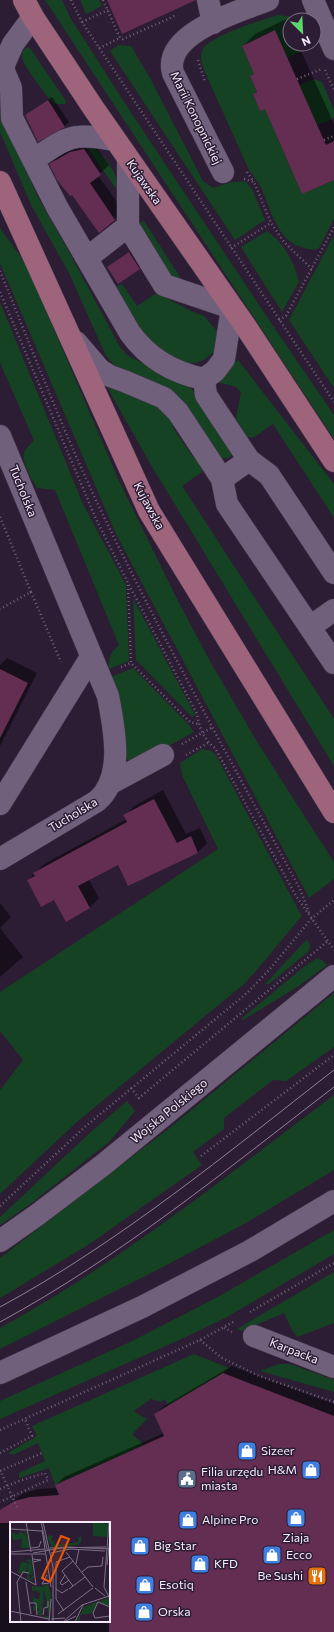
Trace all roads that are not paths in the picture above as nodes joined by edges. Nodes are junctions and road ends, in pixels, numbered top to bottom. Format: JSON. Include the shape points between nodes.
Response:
{"nodes":[{"id":1,"x":208,"y":0,"type":"edge"},
{"id":2,"x":268,"y":0,"type":"edge"},
{"id":3,"x":313,"y":0,"type":"edge"},
{"id":4,"x":28,"y":8,"type":"edge"},
{"id":5,"x":213,"y":23,"type":"junction"},
{"id":6,"x":329,"y":58,"type":"edge"},
{"id":7,"x":115,"y":140,"type":"junction"},
{"id":8,"x":33,"y":160,"type":"junction"},
{"id":9,"x":128,"y":160,"type":"junction"},
{"id":10,"x":223,"y":172,"type":"road end"},
{"id":11,"x":0,"y":182,"type":"edge"},
{"id":12,"x":128,"y":226,"type":"junction"},
{"id":13,"x":86,"y":258,"type":"junction"},
{"id":14,"x":232,"y":308,"type":"junction"},
{"id":15,"x":66,"y":328,"type":"junction"},
{"id":16,"x":204,"y":379,"type":"junction"},
{"id":17,"x":0,"y":436,"type":"edge"},
{"id":18,"x":249,"y":460,"type":"junction"},
{"id":19,"x":334,"y":461,"type":"edge"},
{"id":20,"x":222,"y":479,"type":"junction"},
{"id":21,"x":334,"y":573,"type":"edge"},
{"id":22,"x":334,"y":610,"type":"edge"},
{"id":23,"x":310,"y":627,"type":"junction"},
{"id":24,"x":91,"y":657,"type":"junction"},
{"id":25,"x":334,"y":663,"type":"edge"},
{"id":26,"x":163,"y":755,"type":"road end"},
{"id":27,"x":111,"y":783,"type":"junction"},
{"id":28,"x":0,"y":804,"type":"edge"},
{"id":29,"x":334,"y":812,"type":"edge"},
{"id":30,"x":0,"y":859,"type":"edge"},
{"id":31,"x":334,"y":976,"type":"edge"},
{"id":32,"x":334,"y":1201,"type":"edge"},
{"id":33,"x":0,"y":1241,"type":"edge"},
{"id":34,"x":254,"y":1336,"type":"dead end"},
{"id":35,"x":334,"y":1367,"type":"edge"},
{"id":36,"x":0,"y":1373,"type":"edge"}],
"edges":[{"from":1,"to":5,"type":"street"},
{"from":2,"to":5,"type":"street","name":"Marii Konopnickiej"},
{"from":3,"to":6,"type":"street"},
{"from":4,"to":7,"type":"main road","name":"Kujawska"},
{"from":4,"to":8,"type":"street","via":[[3,69],[11,88],[12,118]]},
{"from":5,"to":10,"type":"street","name":"Marii Konopnickiej","via":[[180,45],[175,52],[171,68]]},
{"from":7,"to":8,"type":"street","via":[[91,136],[76,137],[64,141]]},
{"from":7,"to":9,"type":"main road","name":"Kujawska"},
{"from":8,"to":13,"type":"street"},
{"from":9,"to":12,"type":"street"},
{"from":9,"to":14,"type":"main road","name":"Kujawska"},
{"from":11,"to":15,"type":"main road","name":"Kujawska"},
{"from":12,"to":13,"type":"street"},
{"from":12,"to":14,"type":"street","via":[[164,284]]},
{"from":13,"to":16,"type":"street","via":[[139,346],[171,368],[187,376]]},
{"from":14,"to":16,"type":"street","via":[[224,359],[215,371]]},
{"from":14,"to":19,"type":"main road","name":"Kujawska"},
{"from":15,"to":20,"type":"street","via":[[100,370],[164,398],[178,412]]},
{"from":15,"to":29,"type":"main road","name":"Kujawska","via":[[149,511]]},
{"from":16,"to":18,"type":"street","via":[[206,395]]},
{"from":17,"to":24,"type":"street","name":"Tucholska"},
{"from":18,"to":20,"type":"street"},
{"from":18,"to":21,"type":"street","via":[[269,475]]},
{"from":20,"to":23,"type":"street","via":[[228,504]]},
{"from":22,"to":23,"type":"street"},
{"from":23,"to":25,"type":"street"},
{"from":24,"to":27,"type":"street","name":"Tucholska","via":[[108,696],[114,730],[115,755]]},
{"from":24,"to":28,"type":"street"},
{"from":26,"to":27,"type":"street"},
{"from":27,"to":30,"type":"street","name":"Tucholska","via":[[97,801]]},
{"from":31,"to":33,"type":"street","name":"Wojska Polskiego","via":[[102,1164]]},
{"from":32,"to":36,"type":"street","via":[[250,1251],[142,1306]]},
{"from":34,"to":35,"type":"street","name":"Karpacka"}]}
